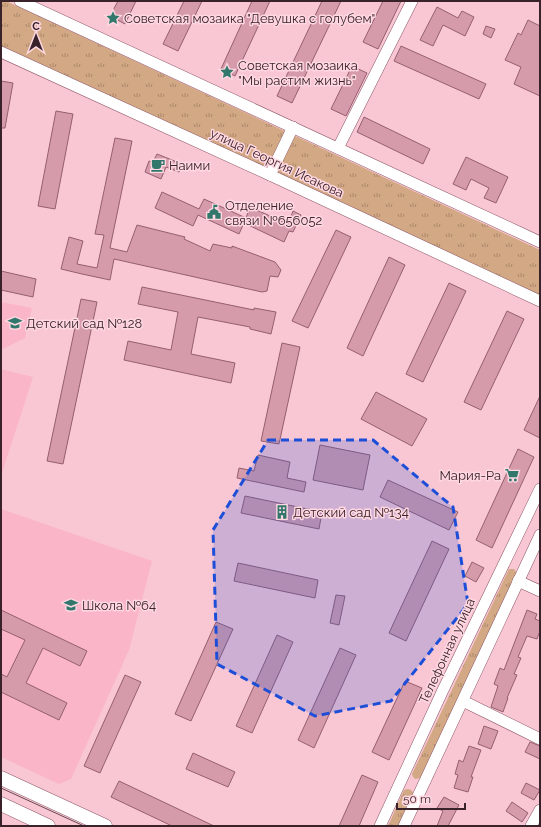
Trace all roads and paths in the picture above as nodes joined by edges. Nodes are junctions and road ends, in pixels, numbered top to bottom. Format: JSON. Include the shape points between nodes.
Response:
{"nodes":[{"id":1,"x":20,"y":1,"type":"edge"},
{"id":2,"x":412,"y":1,"type":"edge"},
{"id":3,"x":1,"y":52,"type":"edge"},
{"id":4,"x":293,"y":127,"type":"junction"},
{"id":5,"x":338,"y":148,"type":"junction"},
{"id":6,"x":270,"y":175,"type":"junction"},
{"id":7,"x":540,"y":242,"type":"edge"},
{"id":8,"x":540,"y":301,"type":"edge"},
{"id":9,"x":540,"y":489,"type":"edge"},
{"id":10,"x":540,"y":535,"type":"edge"},
{"id":11,"x":518,"y":581,"type":"junction"},
{"id":12,"x":540,"y":591,"type":"edge"},
{"id":13,"x":463,"y":701,"type":"junction"},
{"id":14,"x":540,"y":739,"type":"edge"},
{"id":15,"x":1,"y":778,"type":"edge"},
{"id":16,"x":1,"y":804,"type":"edge"},
{"id":17,"x":540,"y":810,"type":"edge"},
{"id":18,"x":48,"y":826,"type":"edge"},
{"id":19,"x":105,"y":826,"type":"edge"},
{"id":20,"x":380,"y":826,"type":"edge"},
{"id":21,"x":404,"y":826,"type":"edge"},
{"id":22,"x":531,"y":826,"type":"edge"}],
"edges":[{"from":1,"to":4,"type":"street"},
{"from":2,"to":5,"type":"street"},
{"from":3,"to":6,"type":"street","name":"улица Георгия Исакова"},
{"from":4,"to":5,"type":"street"},
{"from":4,"to":6,"type":"street"},
{"from":5,"to":7,"type":"street"},
{"from":6,"to":8,"type":"street","name":"улица Георгия Исакова"},
{"from":9,"to":20,"type":"street","name":"Телефонная улица"},
{"from":10,"to":11,"type":"street"},
{"from":11,"to":12,"type":"street"},
{"from":11,"to":13,"type":"street"},
{"from":13,"to":14,"type":"street"},
{"from":13,"to":21,"type":"street"},
{"from":15,"to":19,"type":"main road"},
{"from":16,"to":18,"type":"main road"},
{"from":17,"to":22,"type":"street"}]}
